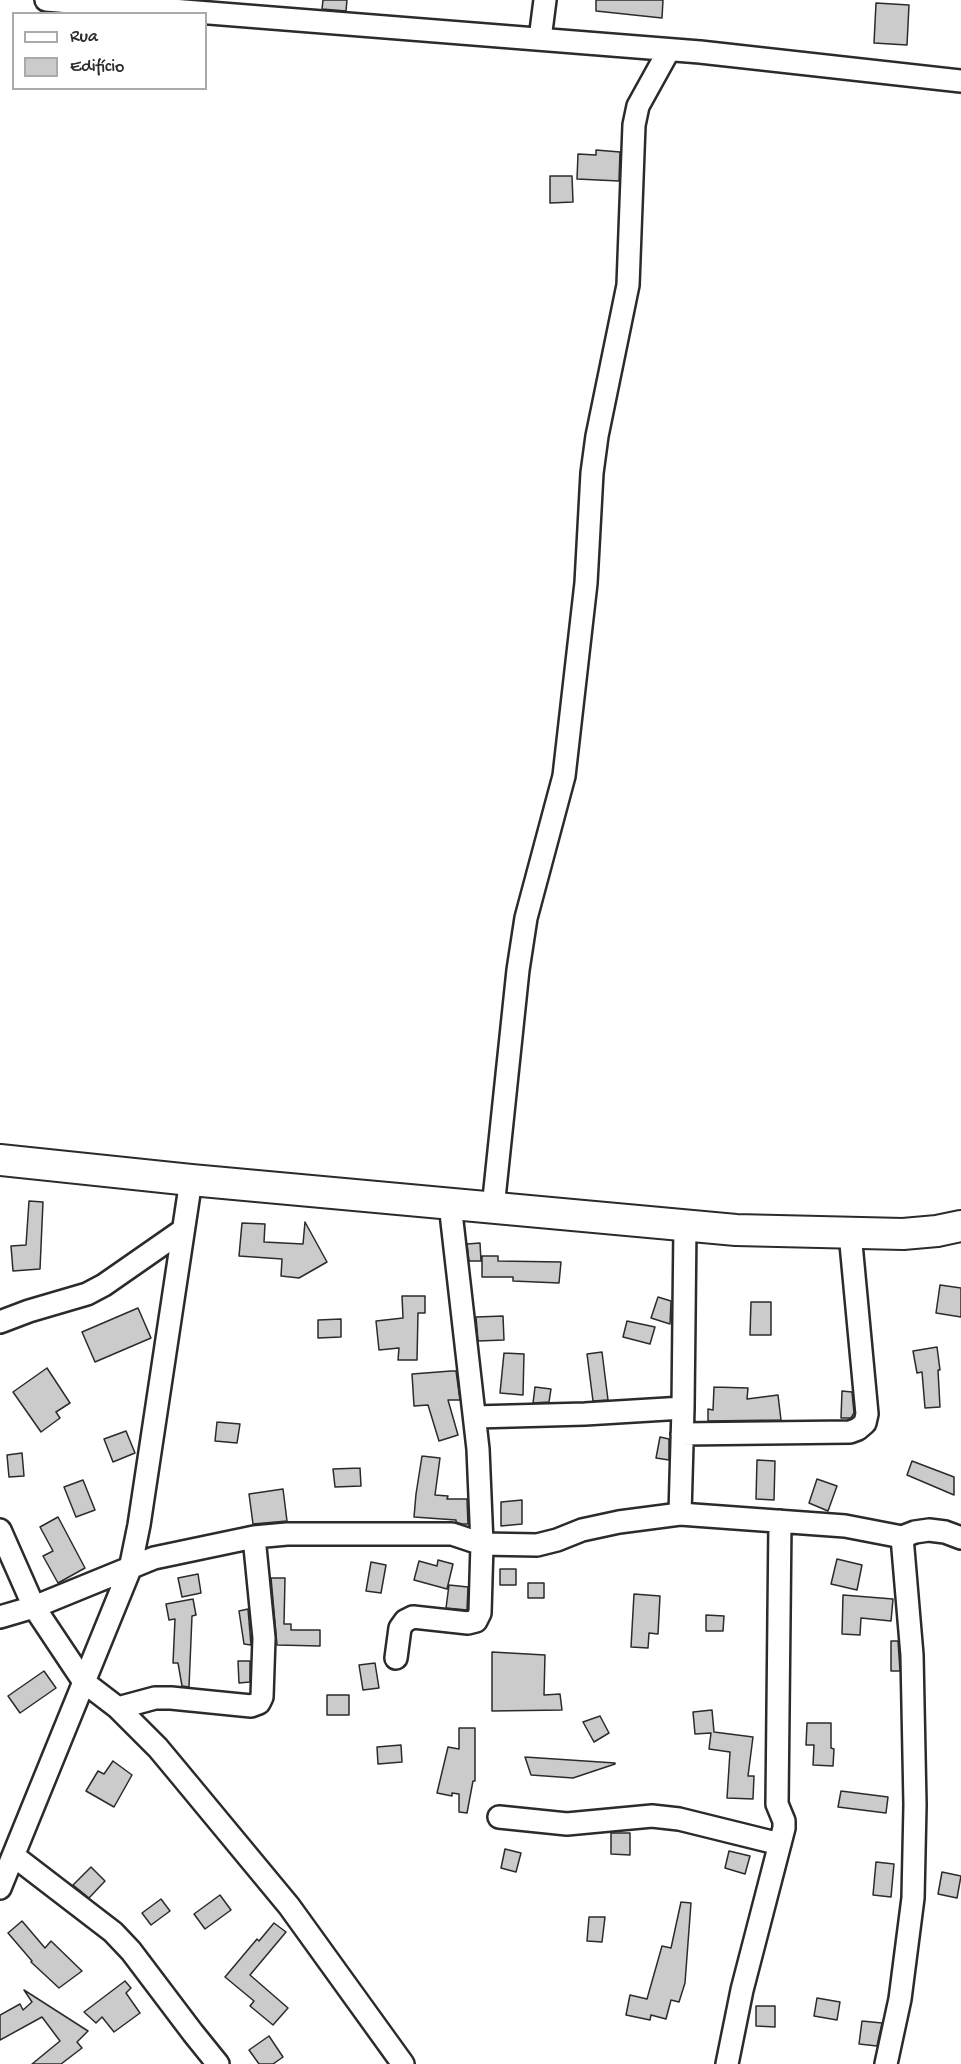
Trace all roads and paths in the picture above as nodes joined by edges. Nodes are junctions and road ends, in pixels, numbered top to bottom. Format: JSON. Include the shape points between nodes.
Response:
{"nodes":[{"id":1,"x":46,"y":0,"type":"edge"},
{"id":2,"x":545,"y":0,"type":"edge"},
{"id":3,"x":249,"y":8,"type":"edge"},
{"id":4,"x":540,"y":39,"type":"junction"},
{"id":5,"x":669,"y":50,"type":"junction"},
{"id":6,"x":961,"y":81,"type":"edge"},
{"id":7,"x":0,"y":1160,"type":"edge"},
{"id":8,"x":191,"y":1180,"type":"junction"},
{"id":9,"x":450,"y":1204,"type":"junction"},
{"id":10,"x":493,"y":1208,"type":"junction"},
{"id":11,"x":685,"y":1225,"type":"junction"},
{"id":12,"x":183,"y":1230,"type":"junction"},
{"id":13,"x":953,"y":1231,"type":"edge"},
{"id":14,"x":850,"y":1233,"type":"junction"},
{"id":15,"x":0,"y":1322,"type":"edge"},
{"id":16,"x":683,"y":1408,"type":"junction"},
{"id":17,"x":475,"y":1417,"type":"junction"},
{"id":18,"x":682,"y":1434,"type":"junction"},
{"id":19,"x":680,"y":1514,"type":"junction"},
{"id":20,"x":780,"y":1521,"type":"junction"},
{"id":21,"x":0,"y":1530,"type":"edge"},
{"id":22,"x":254,"y":1537,"type":"junction"},
{"id":23,"x":902,"y":1537,"type":"junction"},
{"id":24,"x":961,"y":1538,"type":"edge"},
{"id":25,"x":482,"y":1544,"type":"junction"},
{"id":26,"x":130,"y":1569,"type":"junction"},
{"id":27,"x":34,"y":1607,"type":"junction"},
{"id":28,"x":0,"y":1617,"type":"edge"},
{"id":29,"x":396,"y":1658,"type":"dead end"},
{"id":30,"x":84,"y":1682,"type":"junction"},
{"id":31,"x":118,"y":1708,"type":"junction"},
{"id":32,"x":499,"y":1816,"type":"dead end"},
{"id":33,"x":780,"y":1844,"type":"junction"},
{"id":34,"x":14,"y":1856,"type":"junction"},
{"id":35,"x":0,"y":1888,"type":"edge"},
{"id":36,"x":218,"y":2064,"type":"edge"},
{"id":37,"x":403,"y":2064,"type":"edge"},
{"id":38,"x":728,"y":2064,"type":"edge"},
{"id":39,"x":886,"y":2064,"type":"edge"}],
"edges":[{"from":1,"to":3,"type":"street"},
{"from":2,"to":4,"type":"street"},
{"from":3,"to":4,"type":"street"},
{"from":4,"to":5,"type":"street"},
{"from":5,"to":6,"type":"street"},
{"from":5,"to":10,"type":"street","via":[[638,106],[634,125],[628,285],[592,473],[585,583],[564,776],[526,918],[518,970]]},
{"from":7,"to":8,"type":"street"},
{"from":8,"to":9,"type":"street"},
{"from":8,"to":12,"type":"street"},
{"from":9,"to":10,"type":"street"},
{"from":9,"to":17,"type":"street"},
{"from":10,"to":11,"type":"street"},
{"from":11,"to":14,"type":"street"},
{"from":11,"to":16,"type":"street"},
{"from":12,"to":15,"type":"street","via":[[87,1294]]},
{"from":12,"to":26,"type":"street"},
{"from":13,"to":14,"type":"street"},
{"from":14,"to":18,"type":"street","via":[[865,1423],[850,1432]]},
{"from":16,"to":17,"type":"street"},
{"from":16,"to":18,"type":"street"},
{"from":17,"to":25,"type":"street"},
{"from":18,"to":19,"type":"street"},
{"from":19,"to":20,"type":"street"},
{"from":19,"to":25,"type":"street","via":[[619,1521],[537,1545]]},
{"from":20,"to":23,"type":"street","via":[[845,1526]]},
{"from":20,"to":33,"type":"street","via":[[777,1804],[784,1821]]},
{"from":21,"to":27,"type":"street"},
{"from":22,"to":25,"type":"street","via":[[306,1532],[425,1533],[452,1534]]},
{"from":22,"to":26,"type":"street","via":[[154,1558]]},
{"from":22,"to":31,"type":"street","via":[[264,1638],[259,1703],[251,1706],[155,1698]]},
{"from":23,"to":24,"type":"street","via":[[929,1530]]},
{"from":23,"to":39,"type":"street","via":[[912,1655],[913,1898],[900,1999]]},
{"from":25,"to":29,"type":"street","via":[[480,1613],[476,1621],[413,1617],[400,1628]]},
{"from":26,"to":27,"type":"street"},
{"from":26,"to":30,"type":"street"},
{"from":27,"to":28,"type":"street"},
{"from":27,"to":30,"type":"street"},
{"from":30,"to":31,"type":"street"},
{"from":30,"to":34,"type":"street"},
{"from":31,"to":37,"type":"street","via":[[158,1748],[289,1906]]},
{"from":32,"to":33,"type":"street","via":[[567,1824],[652,1816]]},
{"from":33,"to":38,"type":"street","via":[[742,1990]]},
{"from":34,"to":35,"type":"street"},
{"from":34,"to":36,"type":"street","via":[[113,1932]]}]}
